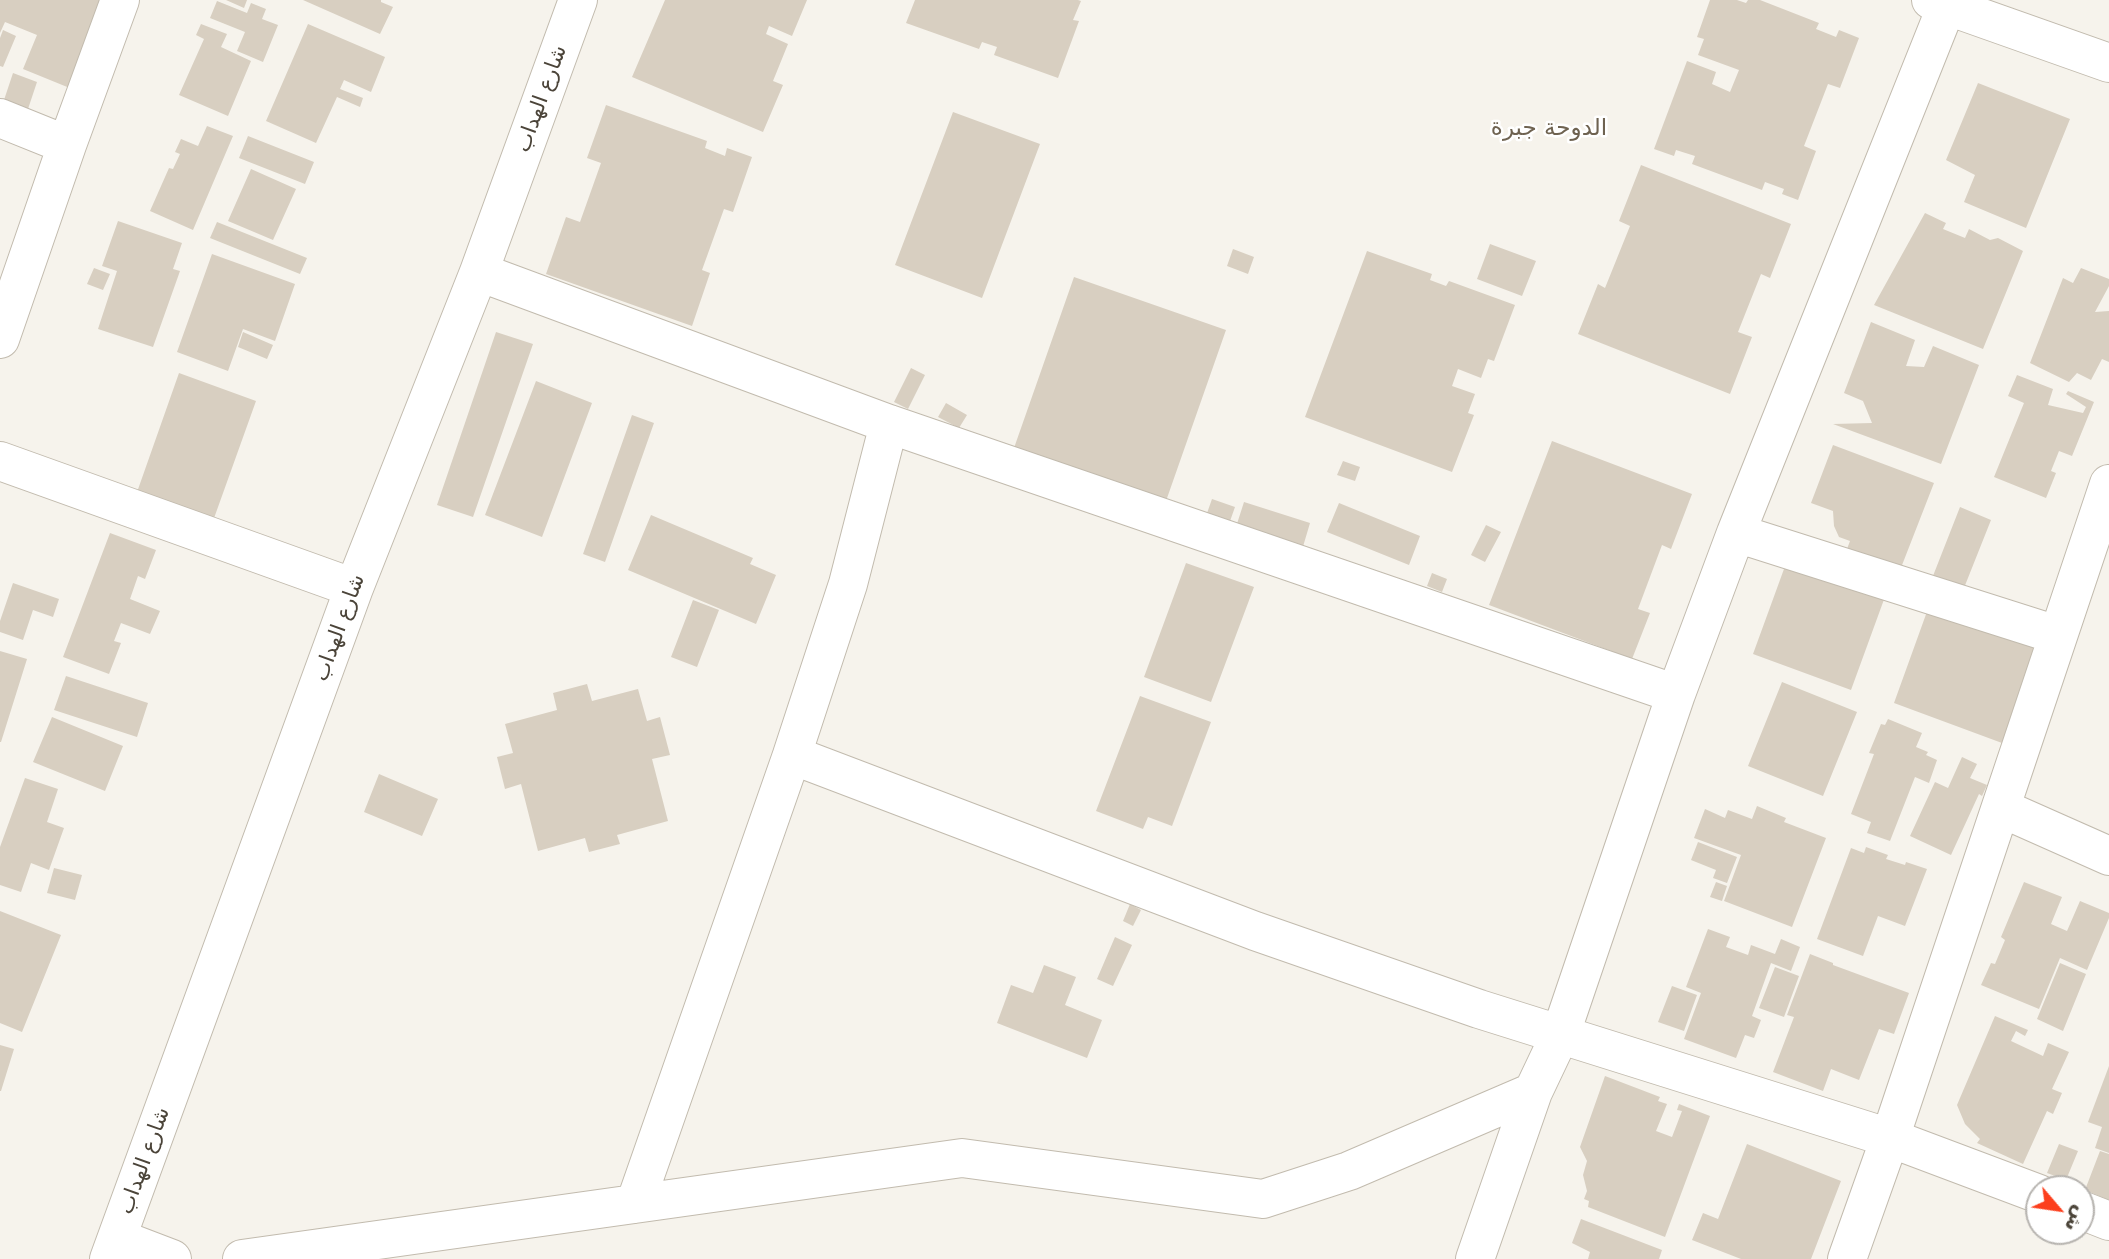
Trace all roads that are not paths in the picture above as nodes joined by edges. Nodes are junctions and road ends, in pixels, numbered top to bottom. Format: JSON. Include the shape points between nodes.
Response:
{"nodes":[{"id":1,"x":120,"y":0,"type":"edge"},
{"id":2,"x":578,"y":0,"type":"edge"},
{"id":3,"x":1942,"y":2,"type":"edge"},
{"id":4,"x":2109,"y":63,"type":"edge"},
{"id":5,"x":0,"y":118,"type":"edge"},
{"id":6,"x":67,"y":145,"type":"junction"},
{"id":7,"x":479,"y":272,"type":"junction"},
{"id":8,"x":0,"y":339,"type":"edge"},
{"id":9,"x":889,"y":424,"type":"junction"},
{"id":10,"x":0,"y":461,"type":"edge"},
{"id":11,"x":2109,"y":484,"type":"edge"},
{"id":12,"x":1736,"y":533,"type":"junction"},
{"id":13,"x":354,"y":588,"type":"junction"},
{"id":14,"x":2057,"y":635,"type":"junction"},
{"id":15,"x":1676,"y":694,"type":"junction"},
{"id":16,"x":792,"y":755,"type":"junction"},
{"id":17,"x":2001,"y":808,"type":"junction"},
{"id":18,"x":2109,"y":856,"type":"edge"},
{"id":19,"x":1561,"y":1033,"type":"junction"},
{"id":20,"x":1533,"y":1092,"type":"junction"},
{"id":21,"x":1890,"y":1138,"type":"junction"},
{"id":22,"x":2025,"y":1189,"type":"edge"},
{"id":23,"x":635,"y":1204,"type":"junction"},
{"id":24,"x":113,"y":1248,"type":"edge"},
{"id":25,"x":172,"y":1259,"type":"edge"},
{"id":26,"x":242,"y":1259,"type":"edge"},
{"id":27,"x":1475,"y":1259,"type":"edge"},
{"id":28,"x":1847,"y":1259,"type":"edge"}],
"edges":[{"from":1,"to":6,"type":"street"},
{"from":2,"to":7,"type":"street","name":"شارع الهداب"},
{"from":3,"to":4,"type":"street"},
{"from":3,"to":12,"type":"street"},
{"from":5,"to":6,"type":"street"},
{"from":6,"to":8,"type":"street"},
{"from":7,"to":9,"type":"street"},
{"from":7,"to":13,"type":"street","name":"شارع الهداب"},
{"from":9,"to":15,"type":"street"},
{"from":9,"to":16,"type":"street","via":[[848,584]]},
{"from":10,"to":13,"type":"street"},
{"from":11,"to":14,"type":"street"},
{"from":12,"to":14,"type":"street"},
{"from":12,"to":15,"type":"street"},
{"from":13,"to":24,"type":"street","name":"شارع الهداب"},
{"from":14,"to":17,"type":"street"},
{"from":15,"to":19,"type":"street"},
{"from":16,"to":19,"type":"street","via":[[1255,931]]},
{"from":16,"to":23,"type":"street"},
{"from":17,"to":18,"type":"street"},
{"from":17,"to":21,"type":"street"},
{"from":19,"to":20,"type":"street"},
{"from":19,"to":21,"type":"street"},
{"from":20,"to":23,"type":"street","via":[[1349,1171],[1263,1199],[962,1158]]},
{"from":20,"to":27,"type":"street"},
{"from":21,"to":22,"type":"street"},
{"from":21,"to":28,"type":"street"},
{"from":23,"to":26,"type":"street"},
{"from":24,"to":25,"type":"street"}]}
